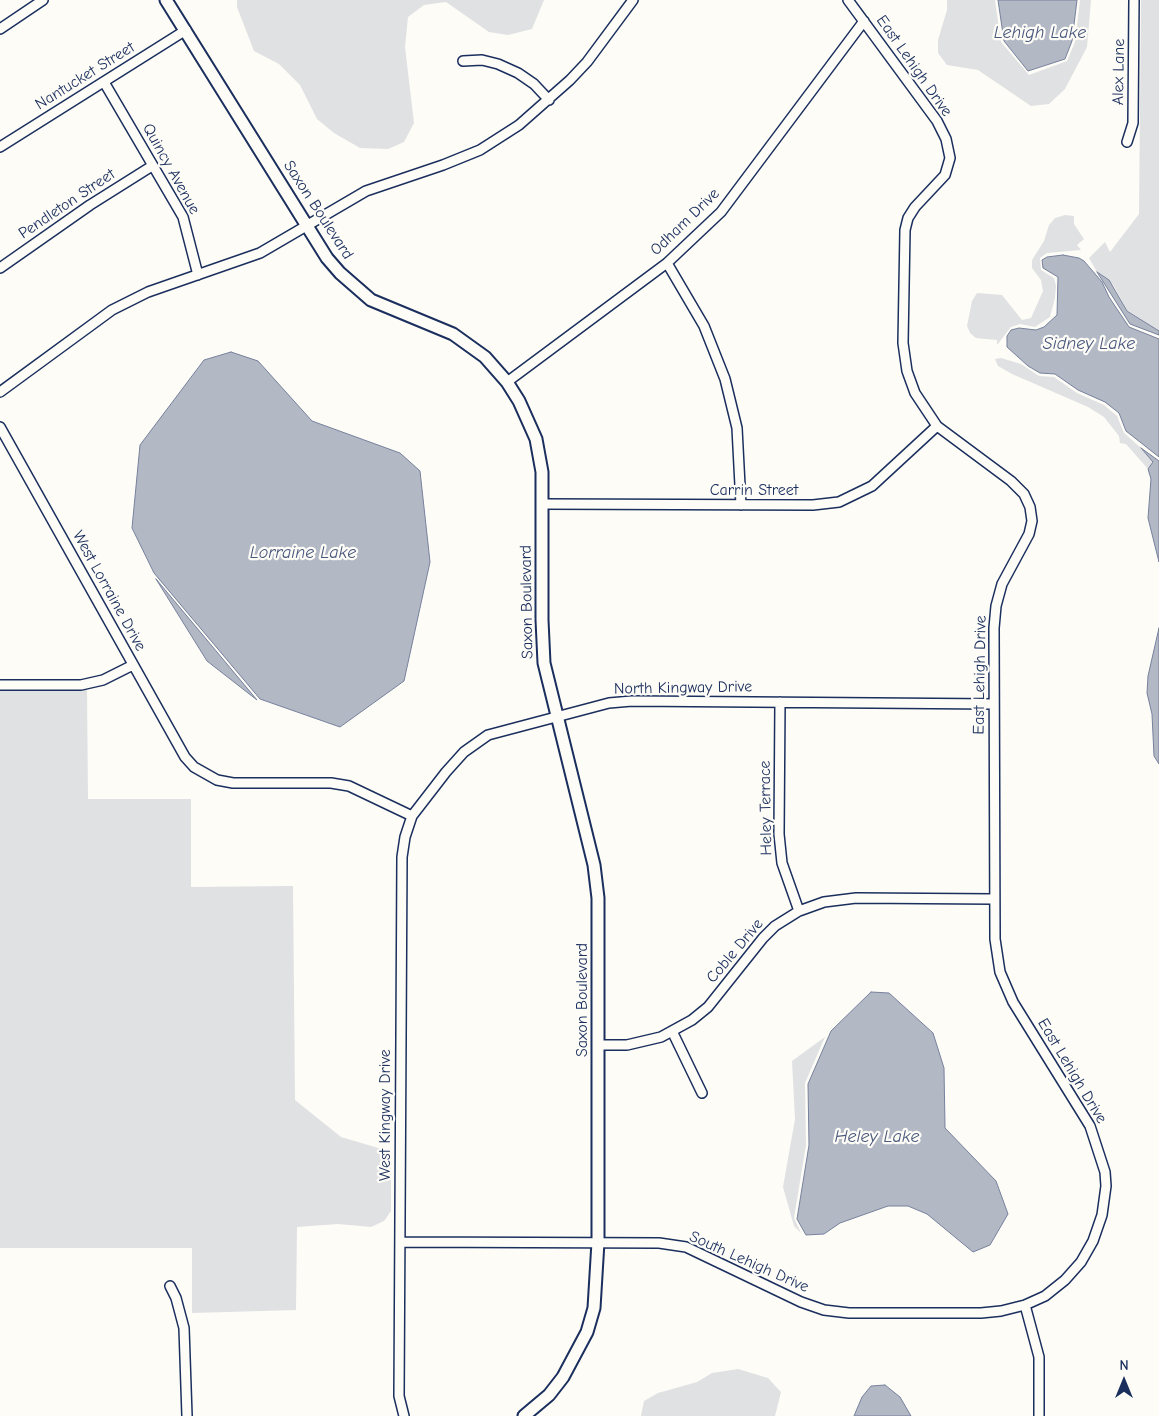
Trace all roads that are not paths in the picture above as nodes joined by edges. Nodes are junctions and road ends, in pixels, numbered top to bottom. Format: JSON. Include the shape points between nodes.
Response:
{"nodes":[{"id":1,"x":43,"y":0,"type":"edge"},
{"id":2,"x":166,"y":0,"type":"edge"},
{"id":3,"x":633,"y":0,"type":"edge"},
{"id":4,"x":848,"y":0,"type":"edge"},
{"id":5,"x":1134,"y":0,"type":"edge"},
{"id":6,"x":864,"y":21,"type":"junction"},
{"id":7,"x":0,"y":30,"type":"edge"},
{"id":8,"x":186,"y":30,"type":"junction"},
{"id":9,"x":463,"y":61,"type":"dead end"},
{"id":10,"x":104,"y":82,"type":"junction"},
{"id":11,"x":549,"y":100,"type":"junction"},
{"id":12,"x":1127,"y":142,"type":"dead end"},
{"id":13,"x":0,"y":147,"type":"edge"},
{"id":14,"x":152,"y":166,"type":"junction"},
{"id":15,"x":307,"y":226,"type":"junction"},
{"id":16,"x":666,"y":263,"type":"junction"},
{"id":17,"x":0,"y":268,"type":"edge"},
{"id":18,"x":198,"y":275,"type":"junction"},
{"id":19,"x":507,"y":382,"type":"junction"},
{"id":20,"x":0,"y":392,"type":"edge"},
{"id":21,"x":937,"y":426,"type":"junction"},
{"id":22,"x":0,"y":427,"type":"edge"},
{"id":23,"x":542,"y":504,"type":"junction"},
{"id":24,"x":741,"y":505,"type":"junction"},
{"id":25,"x":133,"y":665,"type":"junction"},
{"id":26,"x":0,"y":685,"type":"edge"},
{"id":27,"x":780,"y":702,"type":"junction"},
{"id":28,"x":994,"y":704,"type":"junction"},
{"id":29,"x":557,"y":716,"type":"junction"},
{"id":30,"x":412,"y":816,"type":"junction"},
{"id":31,"x":993,"y":898,"type":"junction"},
{"id":32,"x":799,"y":911,"type":"junction"},
{"id":33,"x":672,"y":1031,"type":"junction"},
{"id":34,"x":598,"y":1045,"type":"junction"},
{"id":35,"x":702,"y":1093,"type":"dead end"},
{"id":36,"x":400,"y":1242,"type":"junction"},
{"id":37,"x":598,"y":1242,"type":"junction"},
{"id":38,"x":170,"y":1286,"type":"dead end"},
{"id":39,"x":1025,"y":1306,"type":"junction"},
{"id":40,"x":187,"y":1416,"type":"edge"},
{"id":41,"x":404,"y":1416,"type":"edge"},
{"id":42,"x":524,"y":1416,"type":"edge"},
{"id":43,"x":1039,"y":1416,"type":"edge"}],
"edges":[{"from":1,"to":7,"type":"street"},
{"from":2,"to":8,"type":"main road","name":"Saxon Boulevard"},
{"from":3,"to":11,"type":"street","via":[[587,62]]},
{"from":4,"to":6,"type":"street","name":"East Lehigh Drive"},
{"from":5,"to":12,"type":"street","name":"Alex Lane","via":[[1133,123]]},
{"from":6,"to":16,"type":"street","name":"Odham Drive","via":[[721,212]]},
{"from":6,"to":21,"type":"street","name":"East Lehigh Drive","via":[[937,121],[946,139],[950,158],[945,175],[908,218],[904,246],[903,343],[907,372],[915,393]]},
{"from":8,"to":10,"type":"street","name":"Nantucket Street"},
{"from":8,"to":15,"type":"main road","name":"Saxon Boulevard"},
{"from":9,"to":11,"type":"street","via":[[482,60],[505,67],[534,84]]},
{"from":10,"to":13,"type":"street","name":"Nantucket Street"},
{"from":10,"to":14,"type":"street","name":"Quincy Avenue"},
{"from":11,"to":15,"type":"street","via":[[519,125],[480,150],[366,191]]},
{"from":14,"to":17,"type":"street","name":"Pendleton Street"},
{"from":14,"to":18,"type":"street","name":"Quincy Avenue","via":[[183,217]]},
{"from":15,"to":18,"type":"street","via":[[260,253]]},
{"from":15,"to":19,"type":"main road","name":"Saxon Boulevard","via":[[327,258],[353,286],[371,300],[397,313],[453,334],[486,357]]},
{"from":16,"to":19,"type":"street","name":"Odham Drive"},
{"from":16,"to":24,"type":"street","via":[[704,326],[725,379],[737,428]]},
{"from":18,"to":20,"type":"street","via":[[148,292],[112,310]]},
{"from":19,"to":23,"type":"main road","name":"Saxon Boulevard","via":[[528,417],[536,439],[542,472]]},
{"from":21,"to":24,"type":"street","name":"Carrin Street","via":[[872,486],[853,497],[813,505]]},
{"from":21,"to":28,"type":"street","name":"East Lehigh Drive","via":[[1011,481],[1024,494],[1030,507],[1032,522],[1029,534],[1009,568],[996,606]]},
{"from":22,"to":25,"type":"street","name":"West Lorraine Drive"},
{"from":23,"to":24,"type":"street","name":"Carrin Street"},
{"from":23,"to":29,"type":"main road","name":"Saxon Boulevard","via":[[543,649]]},
{"from":25,"to":26,"type":"street","via":[[103,680],[81,685]]},
{"from":25,"to":30,"type":"street","name":"West Lorraine Drive","via":[[185,757],[211,777],[233,783],[331,783],[349,786]]},
{"from":27,"to":28,"type":"street","name":"North Kingway Drive"},
{"from":27,"to":29,"type":"street","name":"North Kingway Drive","via":[[632,701],[609,703]]},
{"from":27,"to":32,"type":"street","name":"Heley Terrace","via":[[779,834],[782,863]]},
{"from":28,"to":31,"type":"street","name":"East Lehigh Drive"},
{"from":29,"to":30,"type":"street","name":"North Kingway Drive","via":[[478,741],[446,772]]},
{"from":29,"to":34,"type":"main road","name":"Saxon Boulevard","via":[[594,865],[598,898]]},
{"from":30,"to":36,"type":"street","name":"West Kingway Drive","via":[[405,837],[401,874]]},
{"from":31,"to":32,"type":"street","name":"Coble Drive","via":[[856,898],[824,902]]},
{"from":31,"to":39,"type":"street","name":"East Lehigh Drive","via":[[1000,972],[1012,1002],[1090,1126],[1099,1150],[1106,1186],[1102,1215],[1081,1262],[1045,1296]]},
{"from":32,"to":33,"type":"street","name":"Coble Drive","via":[[763,938],[708,1007]]},
{"from":33,"to":34,"type":"street","name":"Coble Drive","via":[[628,1045]]},
{"from":33,"to":35,"type":"street"},
{"from":34,"to":37,"type":"main road","name":"Saxon Boulevard"},
{"from":36,"to":37,"type":"street","name":"South Lehigh Drive"},
{"from":36,"to":41,"type":"street","name":"West Kingway Drive","via":[[399,1396]]},
{"from":37,"to":39,"type":"street","name":"South Lehigh Drive","via":[[686,1247],[800,1302],[824,1310],[848,1313],[981,1313]]},
{"from":37,"to":42,"type":"main road","name":"Saxon Boulevard","via":[[594,1308],[587,1332],[563,1377]]},
{"from":38,"to":40,"type":"street","via":[[184,1328]]},
{"from":39,"to":43,"type":"street","via":[[1039,1357]]}]}
